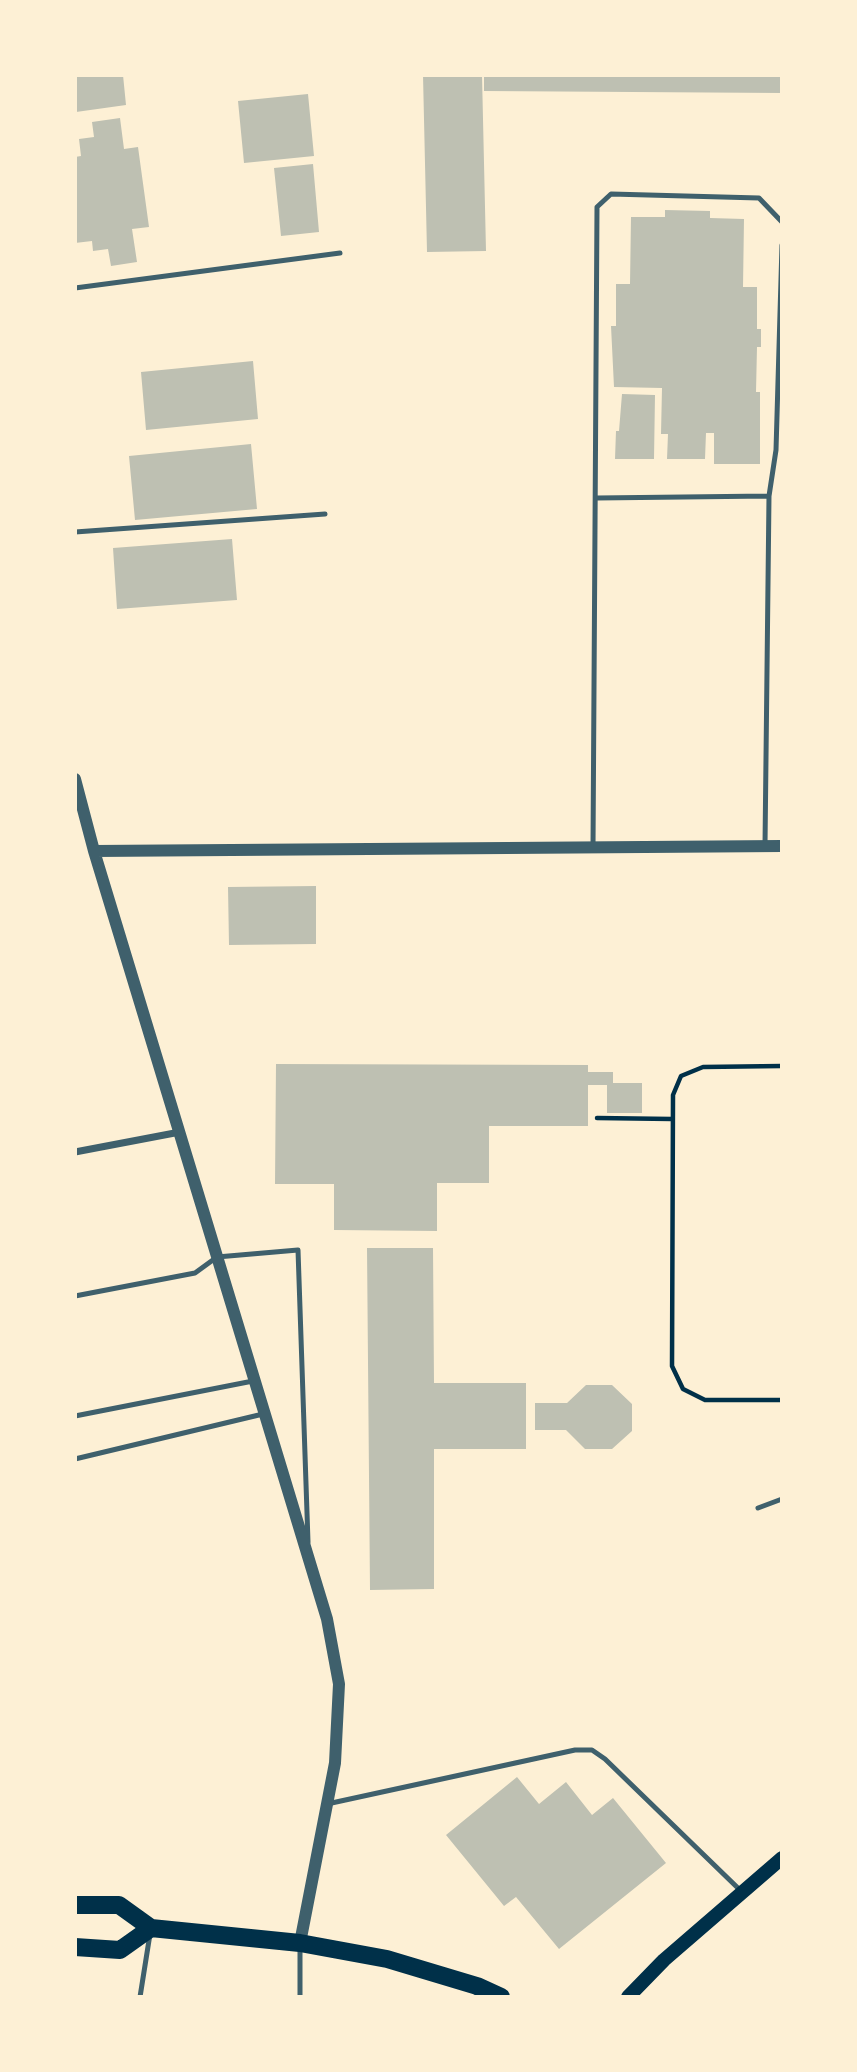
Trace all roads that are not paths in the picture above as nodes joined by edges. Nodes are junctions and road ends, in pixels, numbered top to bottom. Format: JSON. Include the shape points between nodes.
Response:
{"nodes":[{"id":1,"x":782,"y":222,"type":"edge"},
{"id":2,"x":782,"y":245,"type":"edge"},
{"id":3,"x":340,"y":253,"type":"dead end"},
{"id":4,"x":75,"y":288,"type":"edge"},
{"id":5,"x":769,"y":496,"type":"junction"},
{"id":6,"x":597,"y":498,"type":"junction"},
{"id":7,"x":325,"y":514,"type":"dead end"},
{"id":8,"x":75,"y":532,"type":"edge"},
{"id":9,"x":76,"y":785,"type":"edge"},
{"id":10,"x":765,"y":845,"type":"junction"},
{"id":11,"x":782,"y":846,"type":"edge"},
{"id":12,"x":593,"y":847,"type":"junction"},
{"id":13,"x":94,"y":851,"type":"junction"},
{"id":14,"x":180,"y":1132,"type":"junction"},
{"id":15,"x":75,"y":1152,"type":"edge"},
{"id":16,"x":218,"y":1257,"type":"junction"},
{"id":17,"x":75,"y":1296,"type":"edge"},
{"id":18,"x":256,"y":1380,"type":"junction"},
{"id":19,"x":266,"y":1414,"type":"junction"},
{"id":20,"x":75,"y":1416,"type":"edge"},
{"id":21,"x":75,"y":1459,"type":"edge"},
{"id":22,"x":782,"y":1499,"type":"edge"},
{"id":23,"x":758,"y":1508,"type":"dead end"},
{"id":24,"x":309,"y":1556,"type":"junction"},
{"id":25,"x":327,"y":1804,"type":"junction"},
{"id":26,"x":782,"y":1858,"type":"edge"},
{"id":27,"x":741,"y":1891,"type":"junction"},
{"id":28,"x":75,"y":1905,"type":"edge"},
{"id":29,"x":151,"y":1928,"type":"junction"},
{"id":30,"x":300,"y":1942,"type":"junction"},
{"id":31,"x":75,"y":1947,"type":"edge"},
{"id":32,"x":140,"y":1997,"type":"edge"},
{"id":33,"x":300,"y":1997,"type":"edge"},
{"id":34,"x":501,"y":1997,"type":"edge"},
{"id":35,"x":628,"y":1997,"type":"edge"}],
"edges":[{"from":1,"to":6,"type":"lane","via":[[759,198],[611,194],[597,207]]},
{"from":2,"to":5,"type":"lane","via":[[776,450]]},
{"from":3,"to":4,"type":"lane"},
{"from":5,"to":6,"type":"lane"},
{"from":5,"to":10,"type":"lane"},
{"from":6,"to":12,"type":"lane"},
{"from":7,"to":8,"type":"lane"},
{"from":9,"to":13,"type":"street"},
{"from":10,"to":11,"type":"street"},
{"from":10,"to":12,"type":"street"},
{"from":12,"to":13,"type":"street"},
{"from":13,"to":14,"type":"street"},
{"from":14,"to":15,"type":"street"},
{"from":14,"to":16,"type":"street"},
{"from":16,"to":17,"type":"lane","via":[[195,1273]]},
{"from":16,"to":18,"type":"street"},
{"from":16,"to":24,"type":"lane","via":[[298,1250]]},
{"from":18,"to":19,"type":"street"},
{"from":18,"to":20,"type":"lane"},
{"from":19,"to":21,"type":"lane"},
{"from":19,"to":24,"type":"street"},
{"from":22,"to":23,"type":"lane"},
{"from":24,"to":25,"type":"street","via":[[339,1684],[335,1763]]},
{"from":25,"to":27,"type":"lane","via":[[592,1750]]},
{"from":25,"to":30,"type":"street"},
{"from":26,"to":27,"type":"main road"},
{"from":27,"to":35,"type":"main road"},
{"from":28,"to":29,"type":"main road","via":[[119,1905]]},
{"from":29,"to":30,"type":"main road"},
{"from":29,"to":31,"type":"main road","via":[[120,1950]]},
{"from":29,"to":32,"type":"lane"},
{"from":30,"to":33,"type":"lane"},
{"from":30,"to":34,"type":"main road","via":[[387,1959]]}]}
